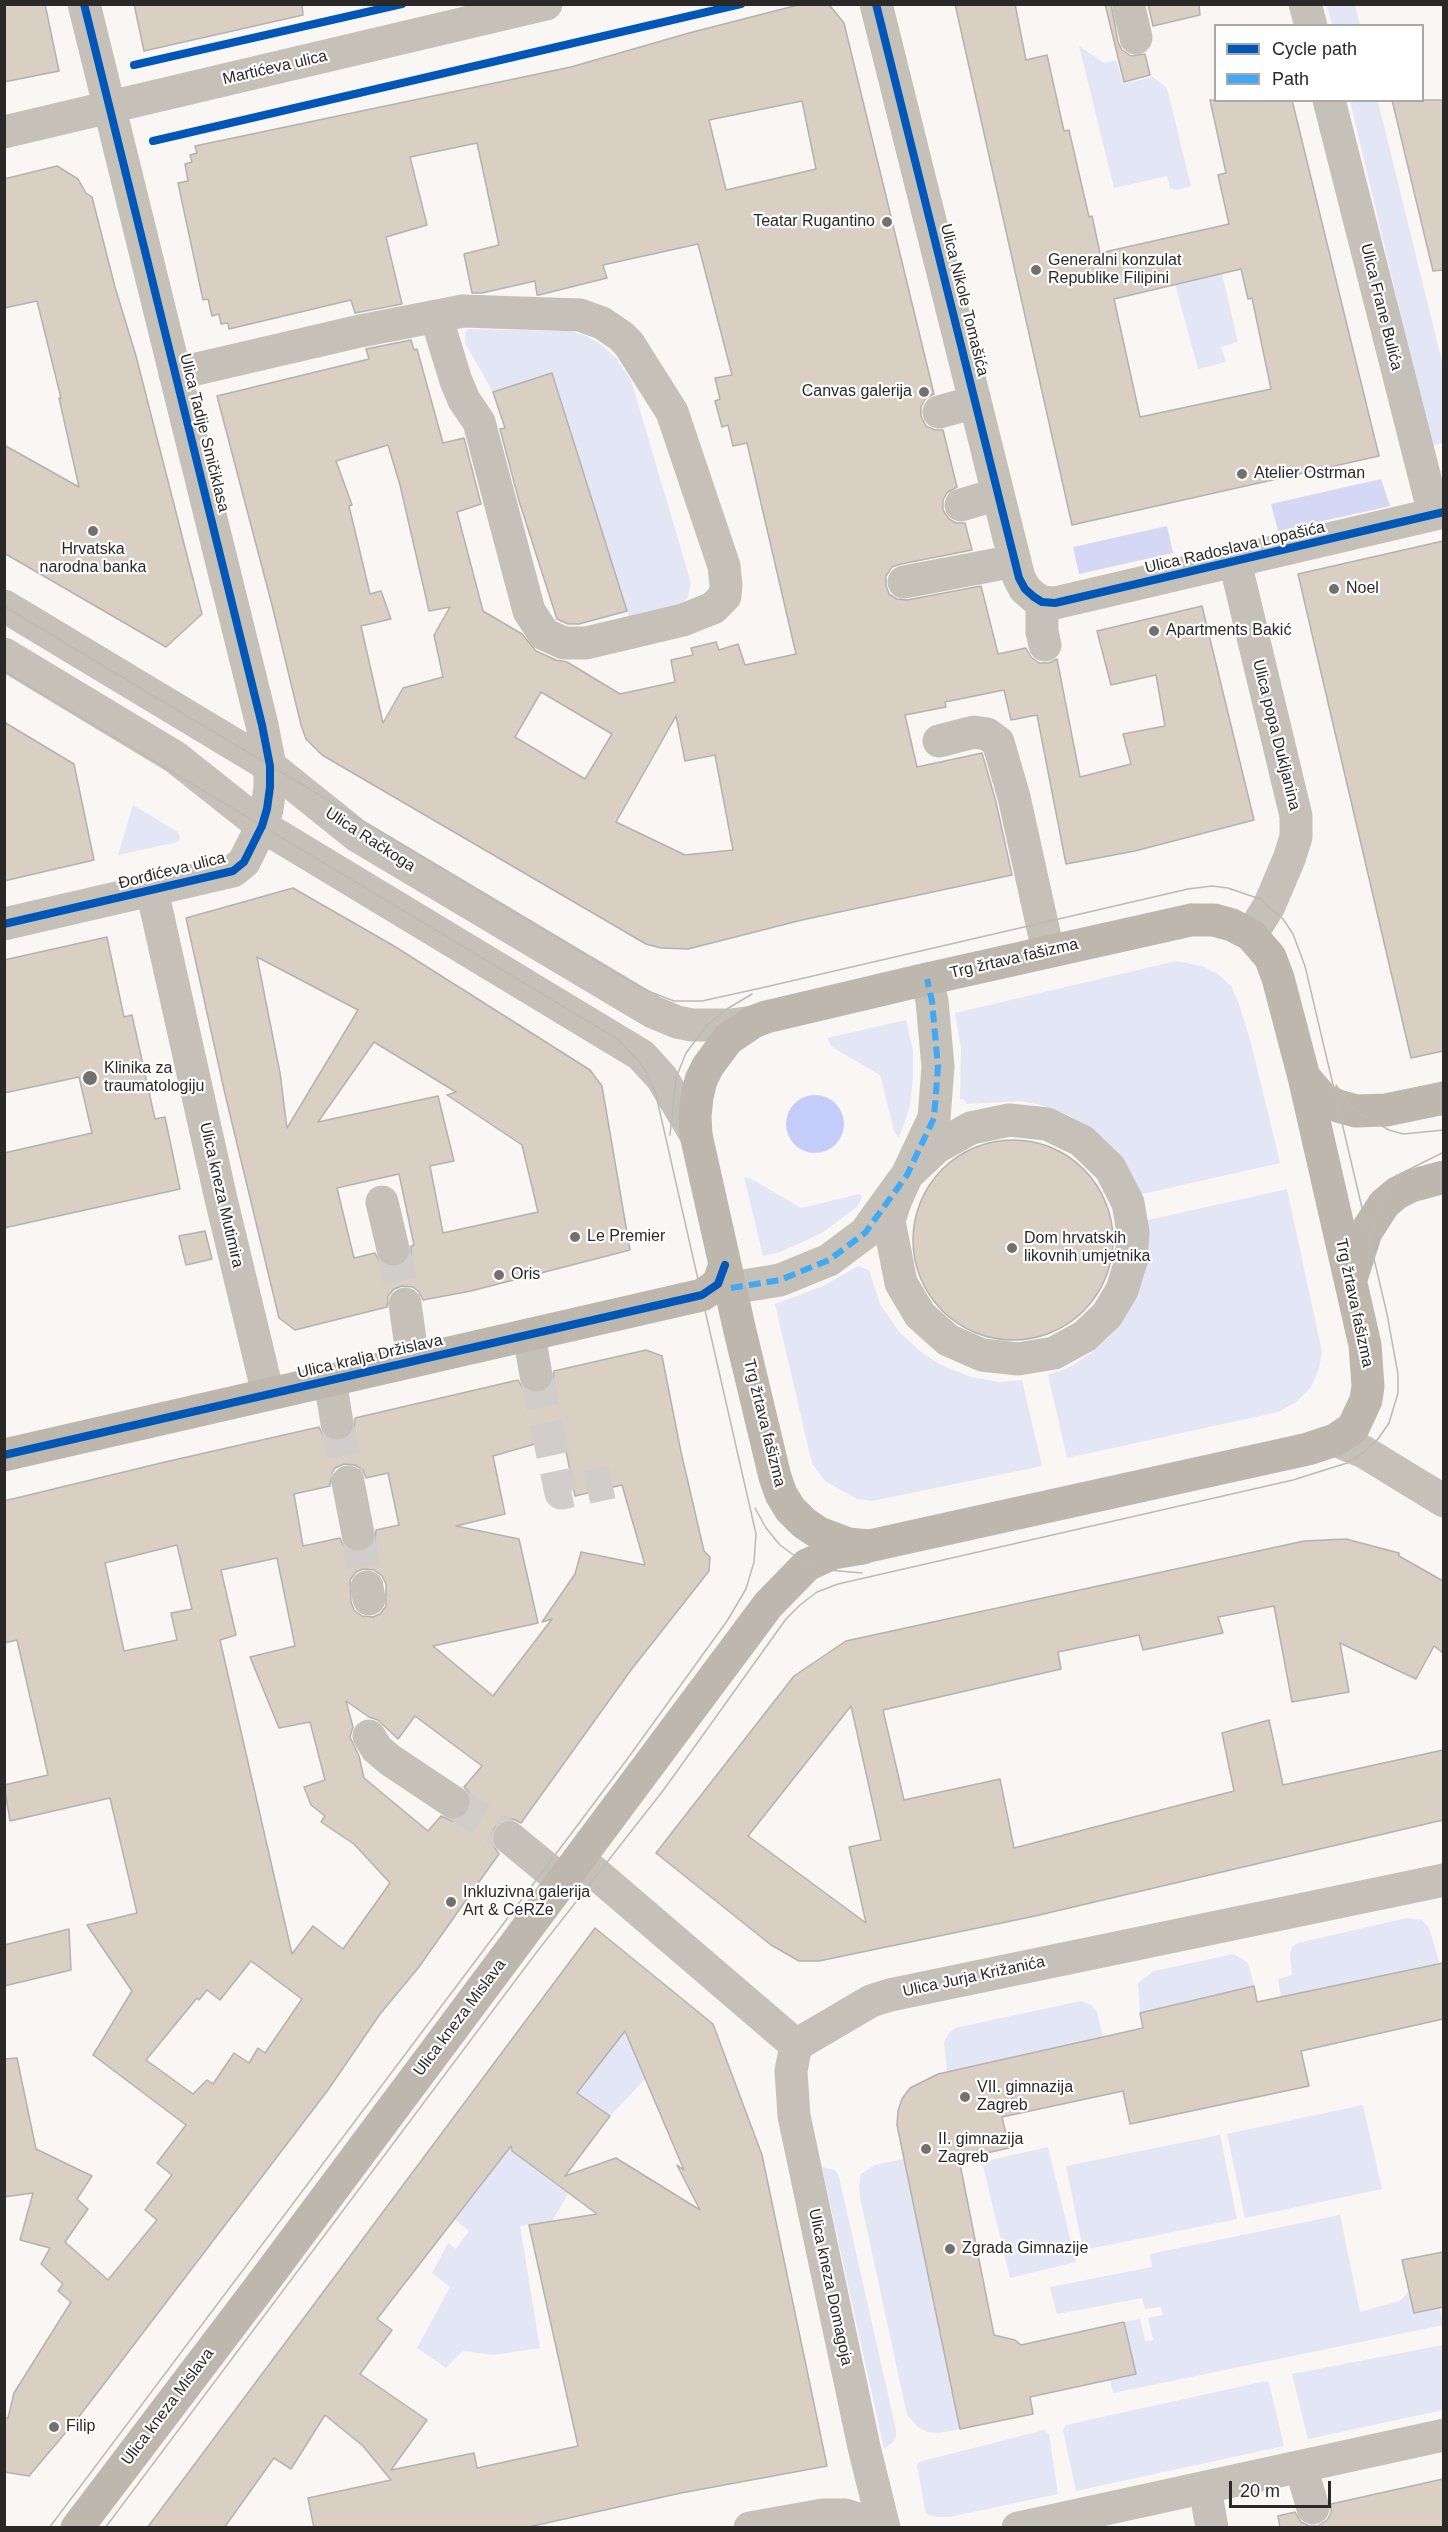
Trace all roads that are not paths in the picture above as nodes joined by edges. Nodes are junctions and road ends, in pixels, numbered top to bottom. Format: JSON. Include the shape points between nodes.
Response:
{"nodes":[{"id":1,"x":84,"y":4,"type":"edge"},
{"id":2,"x":546,"y":4,"type":"edge"},
{"id":3,"x":876,"y":4,"type":"edge"},
{"id":4,"x":1305,"y":4,"type":"edge"},
{"id":5,"x":1129,"y":7,"type":"dead end"},
{"id":6,"x":1310,"y":24,"type":"edge"},
{"id":7,"x":1136,"y":38,"type":"dead end"},
{"id":8,"x":1330,"y":102,"type":"edge"},
{"id":9,"x":110,"y":107,"type":"junction"},
{"id":10,"x":4,"y":132,"type":"edge"},
{"id":11,"x":436,"y":316,"type":"junction"},
{"id":12,"x":175,"y":374,"type":"junction"},
{"id":13,"x":975,"y":402,"type":"junction"},
{"id":14,"x":939,"y":412,"type":"dead end"},
{"id":15,"x":998,"y":494,"type":"junction"},
{"id":16,"x":961,"y":505,"type":"dead end"},
{"id":17,"x":1438,"y":513,"type":"edge"},
{"id":18,"x":1015,"y":561,"type":"junction"},
{"id":19,"x":1235,"y":562,"type":"junction"},
{"id":20,"x":904,"y":582,"type":"dead end"},
{"id":21,"x":1038,"y":600,"type":"junction"},
{"id":22,"x":4,"y":606,"type":"edge"},
{"id":23,"x":1045,"y":645,"type":"dead end"},
{"id":24,"x":4,"y":654,"type":"edge"},
{"id":25,"x":939,"y":741,"type":"dead end"},
{"id":26,"x":270,"y":766,"type":"junction"},
{"id":27,"x":262,"y":826,"type":"junction"},
{"id":28,"x":152,"y":890,"type":"junction"},
{"id":29,"x":4,"y":924,"type":"edge"},
{"id":30,"x":1251,"y":935,"type":"junction"},
{"id":31,"x":1048,"y":951,"type":"junction"},
{"id":32,"x":927,"y":979,"type":"junction"},
{"id":33,"x":753,"y":1022,"type":"junction"},
{"id":34,"x":1304,"y":1077,"type":"junction"},
{"id":35,"x":1443,"y":1098,"type":"edge"},
{"id":36,"x":696,"y":1135,"type":"junction"},
{"id":37,"x":907,"y":1175,"type":"junction"},
{"id":38,"x":1443,"y":1177,"type":"edge"},
{"id":39,"x":382,"y":1202,"type":"dead end"},
{"id":40,"x":393,"y":1250,"type":"tunnel mouth"},
{"id":41,"x":728,"y":1277,"type":"junction"},
{"id":42,"x":1350,"y":1281,"type":"junction"},
{"id":43,"x":405,"y":1304,"type":"tunnel mouth"},
{"id":44,"x":529,"y":1335,"type":"junction"},
{"id":45,"x":413,"y":1362,"type":"junction"},
{"id":46,"x":536,"y":1375,"type":"tunnel mouth"},
{"id":47,"x":330,"y":1380,"type":"junction"},
{"id":48,"x":268,"y":1394,"type":"junction"},
{"id":49,"x":337,"y":1423,"type":"tunnel mouth"},
{"id":50,"x":1335,"y":1440,"type":"junction"},
{"id":51,"x":4,"y":1455,"type":"edge"},
{"id":52,"x":348,"y":1482,"type":"tunnel mouth"},
{"id":53,"x":1443,"y":1501,"type":"edge"},
{"id":54,"x":358,"y":1534,"type":"tunnel mouth"},
{"id":55,"x":869,"y":1546,"type":"junction"},
{"id":56,"x":369,"y":1736,"type":"dead end"},
{"id":57,"x":453,"y":1802,"type":"tunnel mouth"},
{"id":58,"x":510,"y":1838,"type":"tunnel mouth"},
{"id":59,"x":570,"y":1870,"type":"junction"},
{"id":60,"x":1443,"y":1880,"type":"edge"},
{"id":61,"x":796,"y":2045,"type":"junction"},
{"id":62,"x":1443,"y":2434,"type":"edge"},
{"id":63,"x":1301,"y":2467,"type":"junction"},
{"id":64,"x":1205,"y":2488,"type":"junction"},
{"id":65,"x":1312,"y":2508,"type":"dead end"},
{"id":66,"x":77,"y":2528,"type":"edge"},
{"id":67,"x":750,"y":2528,"type":"edge"},
{"id":68,"x":876,"y":2528,"type":"edge"},
{"id":69,"x":884,"y":2528,"type":"edge"},
{"id":70,"x":1018,"y":2528,"type":"edge"},
{"id":71,"x":1212,"y":2528,"type":"edge"}],
"edges":[{"from":1,"to":9,"type":"street","name":"Ulica Tadije Smičiklasa"},
{"from":2,"to":9,"type":"street","name":"Martićeva ulica"},
{"from":3,"to":13,"type":"street","name":"Ulica Nikole Tomašića"},
{"from":4,"to":6,"type":"street"},
{"from":5,"to":7,"type":"street"},
{"from":8,"to":17,"type":"street","name":"Ulica Frane Bulića"},
{"from":9,"to":10,"type":"street","name":"Martićeva ulica"},
{"from":9,"to":12,"type":"street","name":"Ulica Tadije Smičiklasa"},
{"from":11,"to":11,"type":"street","via":[[456,381],[479,422],[529,611],[544,634],[564,643],[586,643],[683,620],[713,608],[724,596],[726,585],[719,549],[672,412],[621,336],[580,315],[479,310]]},
{"from":11,"to":12,"type":"street"},
{"from":12,"to":26,"type":"street","name":"Ulica Tadije Smičiklasa"},
{"from":13,"to":14,"type":"street"},
{"from":13,"to":15,"type":"street","name":"Ulica Nikole Tomašića"},
{"from":15,"to":16,"type":"street"},
{"from":15,"to":18,"type":"street","name":"Ulica Nikole Tomašića"},
{"from":17,"to":19,"type":"street","name":"Ulica Radoslava Lopašića"},
{"from":18,"to":20,"type":"street"},
{"from":18,"to":21,"type":"street","name":"Ulica Nikole Tomašića","via":[[1025,589]]},
{"from":19,"to":21,"type":"street","name":"Ulica Radoslava Lopašića","via":[[1055,603]]},
{"from":19,"to":30,"type":"street","name":"Ulica popa Dukljanina","via":[[1296,816],[1296,837],[1289,859],[1269,906]]},
{"from":21,"to":23,"type":"street"},
{"from":22,"to":26,"type":"street","name":"Ulica Račkoga"},
{"from":24,"to":27,"type":"street","via":[[175,757]]},
{"from":25,"to":31,"type":"street","via":[[974,732],[987,734],[998,742]]},
{"from":26,"to":27,"type":"street","name":"Đorđićeva ulica"},
{"from":26,"to":33,"type":"street","name":"Ulica Račkoga","via":[[356,835],[665,1018],[707,1025]]},
{"from":27,"to":28,"type":"street","name":"Đorđićeva ulica","via":[[244,862],[233,871]]},
{"from":27,"to":36,"type":"street","via":[[641,1055],[662,1078]]},
{"from":28,"to":29,"type":"street","name":"Đorđićeva ulica"},
{"from":28,"to":48,"type":"street","name":"Ulica kneza Mutimira"},
{"from":30,"to":31,"type":"main road","name":"Trg žrtava fašizma","via":[[1214,920],[1191,920]]},
{"from":30,"to":34,"type":"main road","name":"Trg žrtava fašizma","via":[[1270,957],[1278,978]]},
{"from":31,"to":32,"type":"main road","name":"Trg žrtava fašizma"},
{"from":32,"to":33,"type":"main road","name":"Trg žrtava fašizma"},
{"from":32,"to":37,"type":"street","via":[[938,1067],[934,1118]]},
{"from":33,"to":36,"type":"main road","name":"Trg žrtava fašizma","via":[[728,1040],[708,1066],[701,1080]]},
{"from":34,"to":35,"type":"main road","via":[[1323,1099],[1356,1111],[1386,1110]]},
{"from":34,"to":42,"type":"main road","name":"Trg žrtava fašizma"},
{"from":36,"to":41,"type":"main road","name":"Trg žrtava fašizma"},
{"from":37,"to":37,"type":"street","via":[[937,1147],[971,1128],[1009,1120],[1047,1124],[1082,1141],[1110,1168],[1128,1203],[1133,1232],[1131,1261],[1122,1290],[1107,1315],[1085,1336],[1054,1353],[1018,1359],[982,1355],[948,1340],[920,1316],[901,1283],[889,1221]]},
{"from":37,"to":41,"type":"street","via":[[865,1233],[829,1260],[780,1280]]},
{"from":38,"to":42,"type":"main road","via":[[1411,1186],[1384,1204],[1366,1232]]},
{"from":39,"to":40,"type":"street"},
{"from":41,"to":44,"type":"main road","name":"Ulica kralja Držislava","via":[[702,1295]]},
{"from":41,"to":55,"type":"main road","name":"Trg žrtava fašizma","via":[[781,1494],[790,1509],[819,1533],[848,1544]]},
{"from":42,"to":50,"type":"main road","name":"Trg žrtava fašizma","via":[[1365,1345],[1368,1386],[1353,1428]]},
{"from":43,"to":45,"type":"street"},
{"from":44,"to":45,"type":"main road","name":"Ulica kralja Držislava"},
{"from":44,"to":46,"type":"street"},
{"from":45,"to":47,"type":"main road","name":"Ulica kralja Držislava"},
{"from":47,"to":48,"type":"main road","name":"Ulica kralja Držislava"},
{"from":47,"to":49,"type":"street"},
{"from":48,"to":51,"type":"main road","name":"Ulica kralja Držislava"},
{"from":50,"to":53,"type":"street","via":[[1364,1452]]},
{"from":50,"to":55,"type":"main road","name":"Trg žrtava fašizma","via":[[1287,1454]]},
{"from":52,"to":54,"type":"street"},
{"from":55,"to":59,"type":"main road","name":"Ulica kneza Mislava","via":[[819,1558],[782,1588]]},
{"from":56,"to":57,"type":"street","via":[[390,1760]]},
{"from":58,"to":59,"type":"street"},
{"from":59,"to":61,"type":"street"},
{"from":59,"to":66,"type":"main road","name":"Ulica kneza Mislava"},
{"from":60,"to":61,"type":"street","name":"Ulica Jurja Križanića","via":[[890,1995],[871,2001]]},
{"from":61,"to":69,"type":"street","name":"Ulica kneza Domagoja","via":[[791,2071],[794,2116]]},
{"from":62,"to":63,"type":"street"},
{"from":63,"to":64,"type":"street"},
{"from":63,"to":65,"type":"street"},
{"from":64,"to":70,"type":"street"},
{"from":64,"to":71,"type":"street"},
{"from":67,"to":68,"type":"street","via":[[823,2515],[845,2515]]}]}
